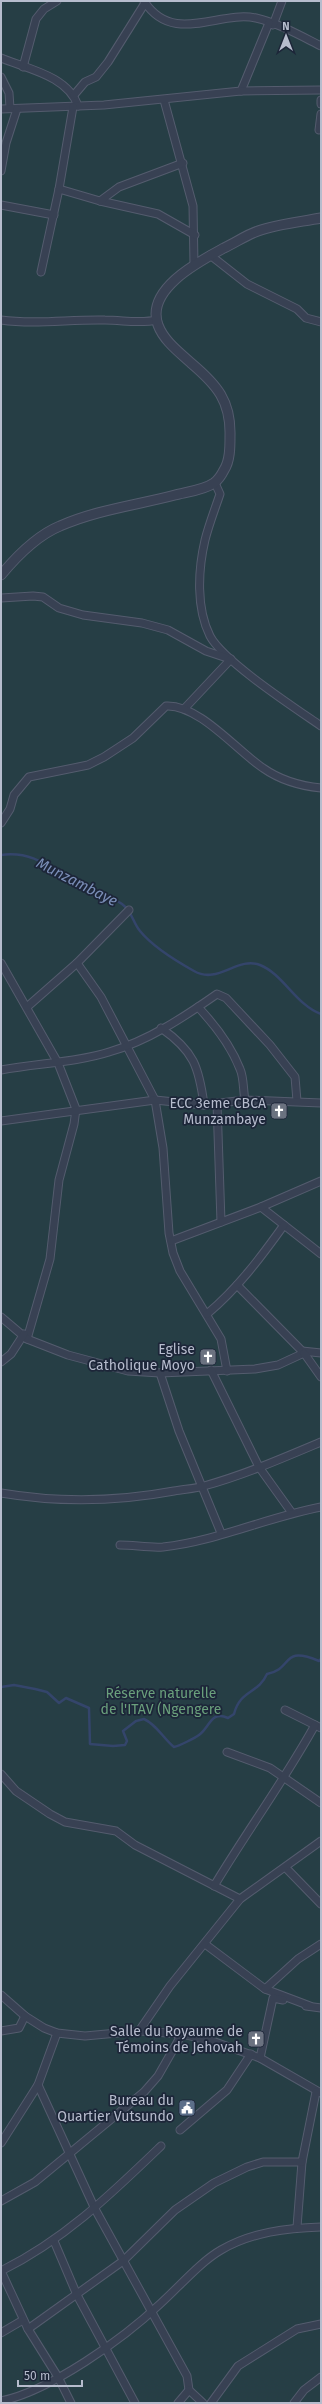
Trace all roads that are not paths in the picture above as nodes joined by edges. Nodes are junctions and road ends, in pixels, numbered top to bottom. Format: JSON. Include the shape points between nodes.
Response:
{"nodes":[{"id":1,"x":56,"y":1,"type":"edge"},
{"id":2,"x":282,"y":1,"type":"edge"},
{"id":3,"x":144,"y":2,"type":"edge"},
{"id":4,"x":271,"y":24,"type":"junction"},
{"id":5,"x":321,"y":46,"type":"edge"},
{"id":6,"x":3,"y":60,"type":"edge"},
{"id":7,"x":23,"y":67,"type":"junction"},
{"id":8,"x":1,"y":77,"type":"edge"},
{"id":9,"x":321,"y":90,"type":"edge"},
{"id":10,"x":241,"y":91,"type":"junction"},
{"id":11,"x":74,"y":95,"type":"junction"},
{"id":12,"x":164,"y":100,"type":"junction"},
{"id":13,"x":321,"y":100,"type":"edge"},
{"id":14,"x":321,"y":104,"type":"edge"},
{"id":15,"x":75,"y":107,"type":"junction"},
{"id":16,"x":1,"y":109,"type":"edge"},
{"id":17,"x":13,"y":109,"type":"junction"},
{"id":18,"x":321,"y":114,"type":"edge"},
{"id":19,"x":319,"y":130,"type":"dead end"},
{"id":20,"x":183,"y":163,"type":"junction"},
{"id":21,"x":1,"y":171,"type":"edge"},
{"id":22,"x":59,"y":189,"type":"junction"},
{"id":23,"x":100,"y":201,"type":"junction"},
{"id":24,"x":1,"y":205,"type":"edge"},
{"id":25,"x":54,"y":215,"type":"junction"},
{"id":26,"x":321,"y":218,"type":"edge"},
{"id":27,"x":195,"y":235,"type":"junction"},
{"id":28,"x":210,"y":255,"type":"junction"},
{"id":29,"x":194,"y":265,"type":"junction"},
{"id":30,"x":41,"y":272,"type":"dead end"},
{"id":31,"x":1,"y":320,"type":"edge"},
{"id":32,"x":157,"y":320,"type":"junction"},
{"id":33,"x":321,"y":322,"type":"edge"},
{"id":34,"x":215,"y":483,"type":"junction"},
{"id":35,"x":1,"y":575,"type":"edge"},
{"id":36,"x":1,"y":598,"type":"edge"},
{"id":37,"x":231,"y":659,"type":"junction"},
{"id":38,"x":184,"y":709,"type":"junction"},
{"id":39,"x":321,"y":726,"type":"edge"},
{"id":40,"x":321,"y":788,"type":"edge"},
{"id":41,"x":1,"y":823,"type":"edge"},
{"id":42,"x":129,"y":910,"type":"dead end"},
{"id":43,"x":1,"y":963,"type":"edge"},
{"id":44,"x":77,"y":963,"type":"junction"},
{"id":45,"x":27,"y":1007,"type":"junction"},
{"id":46,"x":198,"y":1007,"type":"junction"},
{"id":47,"x":161,"y":1028,"type":"junction"},
{"id":48,"x":127,"y":1046,"type":"junction"},
{"id":49,"x":58,"y":1063,"type":"junction"},
{"id":50,"x":1,"y":1070,"type":"edge"},
{"id":51,"x":155,"y":1100,"type":"junction"},
{"id":52,"x":245,"y":1100,"type":"junction"},
{"id":53,"x":297,"y":1101,"type":"junction"},
{"id":54,"x":321,"y":1103,"type":"edge"},
{"id":55,"x":217,"y":1104,"type":"junction"},
{"id":56,"x":204,"y":1105,"type":"junction"},
{"id":57,"x":76,"y":1109,"type":"junction"},
{"id":58,"x":1,"y":1121,"type":"edge"},
{"id":59,"x":321,"y":1181,"type":"edge"},
{"id":60,"x":261,"y":1207,"type":"junction"},
{"id":61,"x":221,"y":1222,"type":"junction"},
{"id":62,"x":284,"y":1225,"type":"junction"},
{"id":63,"x":170,"y":1241,"type":"junction"},
{"id":64,"x":321,"y":1254,"type":"edge"},
{"id":65,"x":237,"y":1285,"type":"junction"},
{"id":66,"x":207,"y":1314,"type":"junction"},
{"id":67,"x":1,"y":1317,"type":"edge"},
{"id":68,"x":25,"y":1336,"type":"junction"},
{"id":69,"x":302,"y":1352,"type":"junction"},
{"id":70,"x":321,"y":1353,"type":"edge"},
{"id":71,"x":1,"y":1362,"type":"edge"},
{"id":72,"x":211,"y":1370,"type":"junction"},
{"id":73,"x":227,"y":1371,"type":"junction"},
{"id":74,"x":160,"y":1373,"type":"junction"},
{"id":75,"x":321,"y":1377,"type":"edge"},
{"id":76,"x":321,"y":1442,"type":"edge"},
{"id":77,"x":259,"y":1468,"type":"junction"},
{"id":78,"x":203,"y":1486,"type":"junction"},
{"id":79,"x":1,"y":1493,"type":"edge"},
{"id":80,"x":321,"y":1507,"type":"edge"},
{"id":81,"x":292,"y":1513,"type":"junction"},
{"id":82,"x":222,"y":1533,"type":"junction"},
{"id":83,"x":120,"y":1545,"type":"dead end"},
{"id":84,"x":285,"y":1710,"type":"dead end"},
{"id":85,"x":318,"y":1726,"type":"edge"},
{"id":86,"x":227,"y":1752,"type":"dead end"},
{"id":87,"x":1,"y":1774,"type":"edge"},
{"id":88,"x":286,"y":1777,"type":"junction"},
{"id":89,"x":321,"y":1803,"type":"edge"},
{"id":90,"x":321,"y":1840,"type":"edge"},
{"id":91,"x":286,"y":1868,"type":"junction"},
{"id":92,"x":214,"y":1886,"type":"junction"},
{"id":93,"x":240,"y":1900,"type":"junction"},
{"id":94,"x":321,"y":1904,"type":"edge"},
{"id":95,"x":206,"y":1944,"type":"junction"},
{"id":96,"x":321,"y":1944,"type":"edge"},
{"id":97,"x":265,"y":1989,"type":"junction"},
{"id":98,"x":1,"y":1995,"type":"edge"},
{"id":99,"x":310,"y":2006,"type":"junction"},
{"id":100,"x":321,"y":2008,"type":"edge"},
{"id":101,"x":24,"y":2016,"type":"junction"},
{"id":102,"x":1,"y":2031,"type":"edge"},
{"id":103,"x":139,"y":2031,"type":"junction"},
{"id":104,"x":57,"y":2033,"type":"junction"},
{"id":105,"x":182,"y":2034,"type":"junction"},
{"id":106,"x":251,"y":2054,"type":"junction"},
{"id":107,"x":260,"y":2058,"type":"junction"},
{"id":108,"x":38,"y":2085,"type":"junction"},
{"id":109,"x":318,"y":2093,"type":"edge"},
{"id":110,"x":180,"y":2130,"type":"dead end"},
{"id":111,"x":1,"y":2143,"type":"edge"},
{"id":112,"x":161,"y":2146,"type":"dead end"},
{"id":113,"x":69,"y":2152,"type":"junction"},
{"id":114,"x":302,"y":2162,"type":"junction"},
{"id":115,"x":1,"y":2201,"type":"edge"},
{"id":116,"x":95,"y":2209,"type":"junction"},
{"id":117,"x":321,"y":2227,"type":"edge"},
{"id":118,"x":297,"y":2228,"type":"junction"},
{"id":119,"x":54,"y":2241,"type":"junction"},
{"id":120,"x":123,"y":2262,"type":"junction"},
{"id":121,"x":1,"y":2271,"type":"edge"},
{"id":122,"x":77,"y":2294,"type":"junction"},
{"id":123,"x":153,"y":2311,"type":"junction"},
{"id":124,"x":23,"y":2320,"type":"junction"},
{"id":125,"x":321,"y":2324,"type":"edge"},
{"id":126,"x":28,"y":2329,"type":"junction"},
{"id":127,"x":1,"y":2333,"type":"edge"},
{"id":128,"x":107,"y":2348,"type":"junction"},
{"id":129,"x":58,"y":2377,"type":"junction"},
{"id":130,"x":321,"y":2377,"type":"edge"},
{"id":131,"x":189,"y":2390,"type":"junction"},
{"id":132,"x":1,"y":2401,"type":"edge"},
{"id":133,"x":71,"y":2403,"type":"edge"},
{"id":134,"x":135,"y":2403,"type":"edge"},
{"id":135,"x":178,"y":2403,"type":"edge"},
{"id":136,"x":203,"y":2403,"type":"edge"},
{"id":137,"x":211,"y":2403,"type":"edge"},
{"id":138,"x":294,"y":2403,"type":"edge"}],
"edges":[{"from":1,"to":7,"type":"street","via":[[44,9],[36,20]]},
{"from":2,"to":4,"type":"street"},
{"from":3,"to":4,"type":"street","via":[[155,13],[170,21],[191,26],[246,17]]},
{"from":3,"to":11,"type":"street","via":[[108,62],[96,77],[85,82]]},
{"from":4,"to":5,"type":"street"},
{"from":4,"to":10,"type":"street"},
{"from":6,"to":7,"type":"street"},
{"from":7,"to":11,"type":"street","via":[[59,82]]},
{"from":8,"to":17,"type":"street"},
{"from":9,"to":10,"type":"street"},
{"from":10,"to":12,"type":"street"},
{"from":11,"to":15,"type":"street"},
{"from":12,"to":15,"type":"street"},
{"from":12,"to":20,"type":"street"},
{"from":13,"to":14,"type":"street"},
{"from":15,"to":17,"type":"street"},
{"from":15,"to":22,"type":"street"},
{"from":16,"to":17,"type":"street"},
{"from":17,"to":21,"type":"street"},
{"from":18,"to":19,"type":"street"},
{"from":20,"to":23,"type":"street","via":[[119,187]]},
{"from":20,"to":27,"type":"street","via":[[194,206]]},
{"from":22,"to":23,"type":"street"},
{"from":22,"to":25,"type":"street"},
{"from":23,"to":27,"type":"street","via":[[158,214]]},
{"from":24,"to":25,"type":"street"},
{"from":25,"to":30,"type":"street"},
{"from":26,"to":28,"type":"street","via":[[256,231]]},
{"from":27,"to":29,"type":"street"},
{"from":28,"to":29,"type":"street"},
{"from":28,"to":33,"type":"street","via":[[247,284],[297,309],[306,318]]},
{"from":29,"to":32,"type":"street","via":[[179,274],[169,285],[158,307]]},
{"from":31,"to":32,"type":"street","via":[[106,320],[142,323]]},
{"from":32,"to":34,"type":"street","via":[[175,350],[213,384],[224,398],[229,412],[230,449],[225,469]]},
{"from":34,"to":35,"type":"street","via":[[58,526],[21,554]]},
{"from":34,"to":37,"type":"street","via":[[220,494],[205,540],[201,566],[201,594],[203,615],[211,637]]},
{"from":36,"to":37,"type":"street","via":[[38,596],[59,608],[83,615],[148,624],[168,630],[206,652]]},
{"from":37,"to":38,"type":"street"},
{"from":37,"to":39,"type":"street"},
{"from":38,"to":40,"type":"street","via":[[227,736],[262,768],[275,776]]},
{"from":38,"to":41,"type":"street","via":[[166,706],[133,738],[88,765],[29,777],[14,795],[10,809]]},
{"from":42,"to":44,"type":"street"},
{"from":43,"to":45,"type":"street"},
{"from":44,"to":45,"type":"street"},
{"from":44,"to":48,"type":"street","via":[[101,997]]},
{"from":45,"to":49,"type":"street"},
{"from":46,"to":47,"type":"street"},
{"from":46,"to":52,"type":"street","via":[[226,1042],[241,1070]]},
{"from":46,"to":53,"type":"street","via":[[217,994],[226,998],[270,1045],[295,1077]]},
{"from":47,"to":48,"type":"street"},
{"from":47,"to":56,"type":"street","via":[[185,1046],[200,1075]]},
{"from":48,"to":49,"type":"street"},
{"from":48,"to":51,"type":"street"},
{"from":49,"to":50,"type":"street"},
{"from":49,"to":57,"type":"street"},
{"from":51,"to":56,"type":"street"},
{"from":51,"to":57,"type":"street"},
{"from":51,"to":63,"type":"street","via":[[163,1148]]},
{"from":52,"to":53,"type":"street"},
{"from":52,"to":55,"type":"street"},
{"from":53,"to":54,"type":"street"},
{"from":55,"to":56,"type":"street"},
{"from":55,"to":61,"type":"street"},
{"from":57,"to":58,"type":"street"},
{"from":57,"to":68,"type":"street","via":[[59,1180],[50,1259]]},
{"from":59,"to":60,"type":"street"},
{"from":60,"to":61,"type":"street"},
{"from":60,"to":62,"type":"street"},
{"from":61,"to":63,"type":"street"},
{"from":62,"to":64,"type":"street"},
{"from":62,"to":65,"type":"street","via":[[253,1268]]},
{"from":63,"to":66,"type":"street","via":[[180,1271]]},
{"from":65,"to":66,"type":"street"},
{"from":65,"to":69,"type":"street"},
{"from":66,"to":73,"type":"street","via":[[222,1339]]},
{"from":67,"to":68,"type":"street"},
{"from":68,"to":71,"type":"street"},
{"from":68,"to":74,"type":"street","via":[[68,1355],[108,1367]]},
{"from":69,"to":70,"type":"street"},
{"from":69,"to":73,"type":"street","via":[[278,1365]]},
{"from":69,"to":75,"type":"street"},
{"from":72,"to":73,"type":"street"},
{"from":72,"to":74,"type":"street"},
{"from":72,"to":77,"type":"street"},
{"from":74,"to":78,"type":"street","via":[[179,1431]]},
{"from":76,"to":77,"type":"street"},
{"from":77,"to":78,"type":"street"},
{"from":77,"to":81,"type":"street"},
{"from":78,"to":79,"type":"street","via":[[114,1500],[30,1498]]},
{"from":78,"to":82,"type":"street"},
{"from":80,"to":81,"type":"street"},
{"from":81,"to":82,"type":"street"},
{"from":82,"to":83,"type":"street","via":[[161,1547]]},
{"from":84,"to":85,"type":"street"},
{"from":85,"to":88,"type":"street"},
{"from":86,"to":88,"type":"street","via":[[270,1768]]},
{"from":87,"to":92,"type":"street","via":[[16,1791],[55,1817],[65,1822],[116,1831],[135,1845]]},
{"from":88,"to":89,"type":"street"},
{"from":88,"to":92,"type":"street"},
{"from":90,"to":91,"type":"street"},
{"from":91,"to":93,"type":"street"},
{"from":91,"to":94,"type":"street"},
{"from":92,"to":93,"type":"street"},
{"from":93,"to":95,"type":"street"},
{"from":95,"to":97,"type":"street"},
{"from":95,"to":103,"type":"street","via":[[170,1986]]},
{"from":96,"to":97,"type":"street"},
{"from":97,"to":99,"type":"street"},
{"from":98,"to":101,"type":"street"},
{"from":99,"to":100,"type":"street"},
{"from":99,"to":107,"type":"street","via":[[273,1998]]},
{"from":101,"to":102,"type":"street","via":[[19,2028]]},
{"from":101,"to":104,"type":"street"},
{"from":103,"to":104,"type":"street","via":[[85,2036]]},
{"from":103,"to":105,"type":"street"},
{"from":104,"to":108,"type":"street"},
{"from":105,"to":106,"type":"street"},
{"from":105,"to":113,"type":"street","via":[[158,2076],[144,2092]]},
{"from":106,"to":107,"type":"street"},
{"from":106,"to":110,"type":"street","via":[[227,2090]]},
{"from":107,"to":109,"type":"street"},
{"from":108,"to":111,"type":"street"},
{"from":108,"to":113,"type":"street"},
{"from":109,"to":114,"type":"street"},
{"from":112,"to":116,"type":"street"},
{"from":113,"to":115,"type":"street","via":[[35,2182]]},
{"from":113,"to":116,"type":"street"},
{"from":114,"to":118,"type":"street"},
{"from":114,"to":120,"type":"street","via":[[263,2162],[247,2166],[214,2183],[175,2210]]},
{"from":116,"to":119,"type":"street"},
{"from":116,"to":120,"type":"street"},
{"from":117,"to":118,"type":"street"},
{"from":118,"to":123,"type":"street","via":[[255,2235],[220,2250]]},
{"from":119,"to":121,"type":"street"},
{"from":119,"to":122,"type":"street"},
{"from":120,"to":122,"type":"street"},
{"from":120,"to":123,"type":"street"},
{"from":121,"to":124,"type":"street"},
{"from":122,"to":126,"type":"street"},
{"from":122,"to":128,"type":"street"},
{"from":123,"to":128,"type":"street"},
{"from":123,"to":131,"type":"street","via":[[187,2376]]},
{"from":124,"to":126,"type":"street"},
{"from":124,"to":127,"type":"street"},
{"from":125,"to":137,"type":"street","via":[[297,2329],[238,2366]]},
{"from":126,"to":129,"type":"street"},
{"from":128,"to":129,"type":"street"},
{"from":128,"to":134,"type":"street"},
{"from":129,"to":132,"type":"street","via":[[20,2397]]},
{"from":129,"to":133,"type":"street"},
{"from":130,"to":138,"type":"street","via":[[304,2390]]},
{"from":131,"to":135,"type":"street"},
{"from":131,"to":136,"type":"street"}]}
